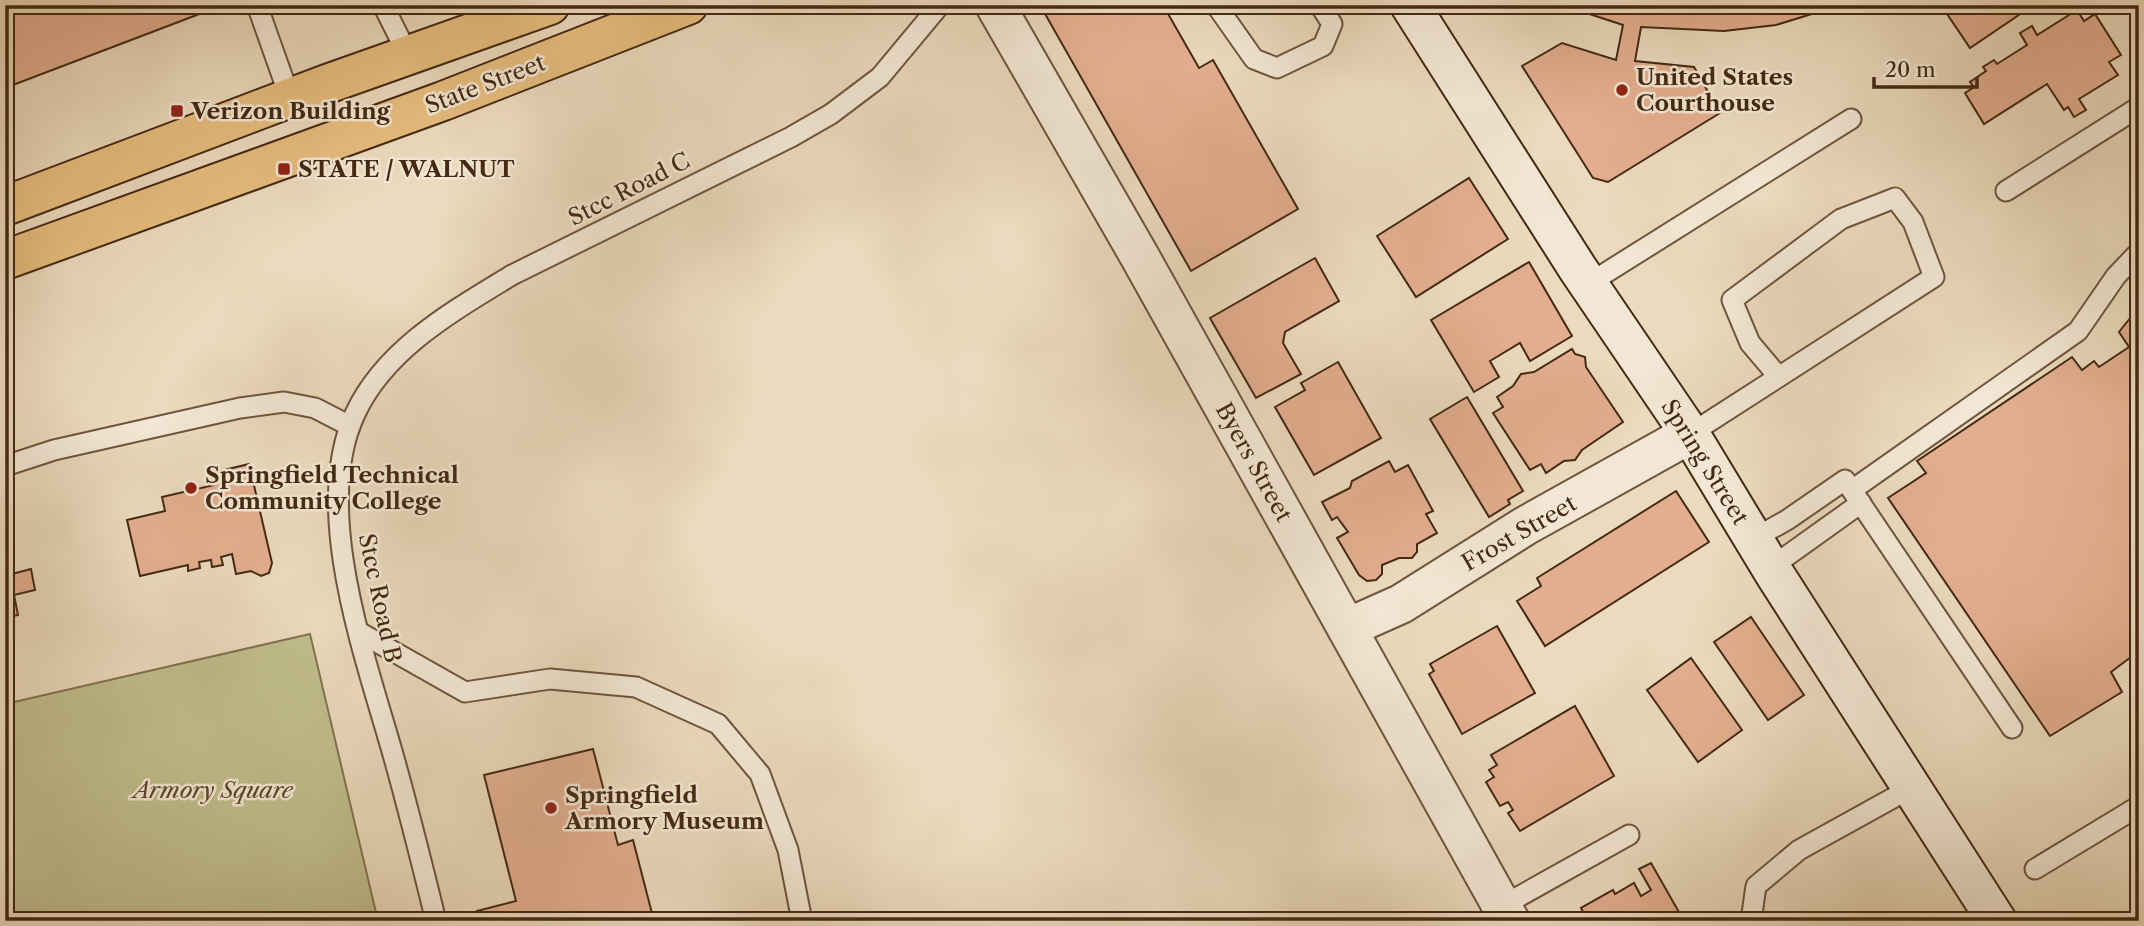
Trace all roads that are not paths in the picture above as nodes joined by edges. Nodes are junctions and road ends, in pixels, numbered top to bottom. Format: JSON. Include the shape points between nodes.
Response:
{"nodes":[{"id":1,"x":257,"y":5,"type":"edge"},
{"id":2,"x":383,"y":5,"type":"edge"},
{"id":3,"x":550,"y":5,"type":"edge"},
{"id":4,"x":688,"y":5,"type":"edge"},
{"id":5,"x":940,"y":5,"type":"edge"},
{"id":6,"x":995,"y":5,"type":"edge"},
{"id":7,"x":1216,"y":5,"type":"edge"},
{"id":8,"x":1320,"y":5,"type":"edge"},
{"id":9,"x":1410,"y":5,"type":"edge"},
{"id":10,"x":409,"y":57,"type":"junction"},
{"id":11,"x":290,"y":99,"type":"junction"},
{"id":12,"x":2139,"y":107,"type":"edge"},
{"id":13,"x":1851,"y":119,"type":"dead end"},
{"id":14,"x":2006,"y":191,"type":"dead end"},
{"id":15,"x":5,"y":206,"type":"edge"},
{"id":16,"x":2139,"y":252,"type":"edge"},
{"id":17,"x":5,"y":260,"type":"edge"},
{"id":18,"x":1588,"y":284,"type":"junction"},
{"id":19,"x":1778,"y":376,"type":"junction"},
{"id":20,"x":350,"y":426,"type":"junction"},
{"id":21,"x":1690,"y":434,"type":"junction"},
{"id":22,"x":5,"y":466,"type":"edge"},
{"id":23,"x":1853,"y":491,"type":"junction"},
{"id":24,"x":1762,"y":553,"type":"junction"},
{"id":25,"x":1347,"y":628,"type":"junction"},
{"id":26,"x":359,"y":632,"type":"junction"},
{"id":27,"x":2012,"y":728,"type":"dead end"},
{"id":28,"x":1911,"y":788,"type":"junction"},
{"id":29,"x":2139,"y":806,"type":"edge"},
{"id":30,"x":1629,"y":835,"type":"dead end"},
{"id":31,"x":2035,"y":869,"type":"dead end"},
{"id":32,"x":1506,"y":913,"type":"edge"},
{"id":33,"x":436,"y":921,"type":"edge"},
{"id":34,"x":802,"y":921,"type":"edge"},
{"id":35,"x":1751,"y":921,"type":"edge"},
{"id":36,"x":1997,"y":921,"type":"edge"}],
"edges":[{"from":1,"to":11,"type":"lane"},
{"from":2,"to":10,"type":"lane"},
{"from":3,"to":10,"type":"main road"},
{"from":4,"to":17,"type":"main road","name":"State Street"},
{"from":5,"to":20,"type":"lane","name":"Stcc Road C","via":[[880,77],[831,114],[512,275],[441,321],[387,366]]},
{"from":6,"to":25,"type":"street","name":"Byers Street"},
{"from":7,"to":8,"type":"lane","via":[[1254,59],[1277,68],[1323,46],[1332,24]]},
{"from":9,"to":18,"type":"street","name":"Spring Street"},
{"from":10,"to":11,"type":"main road"},
{"from":11,"to":15,"type":"main road"},
{"from":12,"to":14,"type":"lane"},
{"from":13,"to":18,"type":"lane"},
{"from":16,"to":23,"type":"lane","via":[[2116,276],[2078,331]]},
{"from":18,"to":21,"type":"street","name":"Spring Street"},
{"from":19,"to":19,"type":"lane","via":[[1934,277],[1913,222],[1895,198],[1841,219],[1732,300],[1750,343]]},
{"from":19,"to":21,"type":"lane"},
{"from":20,"to":22,"type":"lane","via":[[315,408],[284,402],[54,450]]},
{"from":20,"to":26,"type":"lane","name":"Stcc Road B","via":[[339,466],[337,503]]},
{"from":21,"to":24,"type":"street","name":"Spring Street"},
{"from":21,"to":25,"type":"street","name":"Frost Street","via":[[1525,526],[1401,604]]},
{"from":23,"to":24,"type":"lane"},
{"from":23,"to":24,"type":"lane","via":[[1787,520]]},
{"from":23,"to":27,"type":"lane"},
{"from":24,"to":28,"type":"street","name":"Spring Street"},
{"from":25,"to":32,"type":"street","name":"Byers Street"},
{"from":26,"to":33,"type":"lane","name":"Stcc Road B"},
{"from":26,"to":34,"type":"lane","via":[[464,692],[550,679],[636,687],[718,724],[760,774],[788,850]]},
{"from":28,"to":35,"type":"lane","via":[[1799,850],[1756,886]]},
{"from":28,"to":36,"type":"street","name":"Spring Street"},
{"from":29,"to":31,"type":"lane"},
{"from":30,"to":32,"type":"lane"}]}
